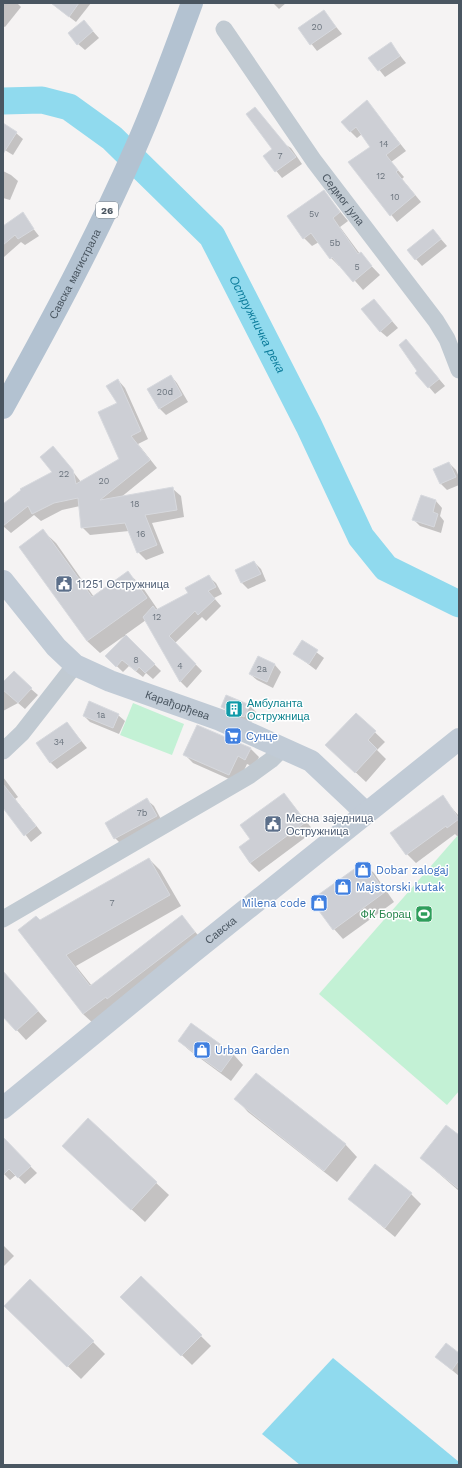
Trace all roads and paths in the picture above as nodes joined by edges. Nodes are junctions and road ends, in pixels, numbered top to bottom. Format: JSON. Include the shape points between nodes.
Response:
{"nodes":[{"id":1,"x":192,"y":3,"type":"edge"},
{"id":2,"x":224,"y":29,"type":"dead end"},
{"id":3,"x":459,"y":370,"type":"edge"},
{"id":4,"x":3,"y":408,"type":"edge"},
{"id":5,"x":3,"y":581,"type":"edge"},
{"id":6,"x":75,"y":665,"type":"junction"},
{"id":7,"x":459,"y":738,"type":"edge"},
{"id":8,"x":283,"y":748,"type":"junction"},
{"id":9,"x":3,"y":751,"type":"edge"},
{"id":10,"x":366,"y":813,"type":"junction"},
{"id":11,"x":3,"y":919,"type":"edge"},
{"id":12,"x":3,"y":1108,"type":"edge"}],
"edges":[{"from":1,"to":4,"type":"main road","name":"Савска магистрала","number":"26","via":[[138,141],[105,214]]},
{"from":2,"to":3,"type":"street","name":"Седмог јула","via":[[314,161],[436,320],[447,339]]},
{"from":5,"to":6,"type":"street","name":"Карађорђева","via":[[56,648]]},
{"from":6,"to":8,"type":"street","name":"Карађорђева","via":[[110,681],[220,720]]},
{"from":6,"to":9,"type":"street","via":[[22,733]]},
{"from":7,"to":10,"type":"street","name":"Савска"},
{"from":8,"to":10,"type":"street","name":"Карађорђева","via":[[311,761]]},
{"from":8,"to":11,"type":"street","via":[[249,776]]},
{"from":10,"to":12,"type":"street","name":"Савска"}]}
